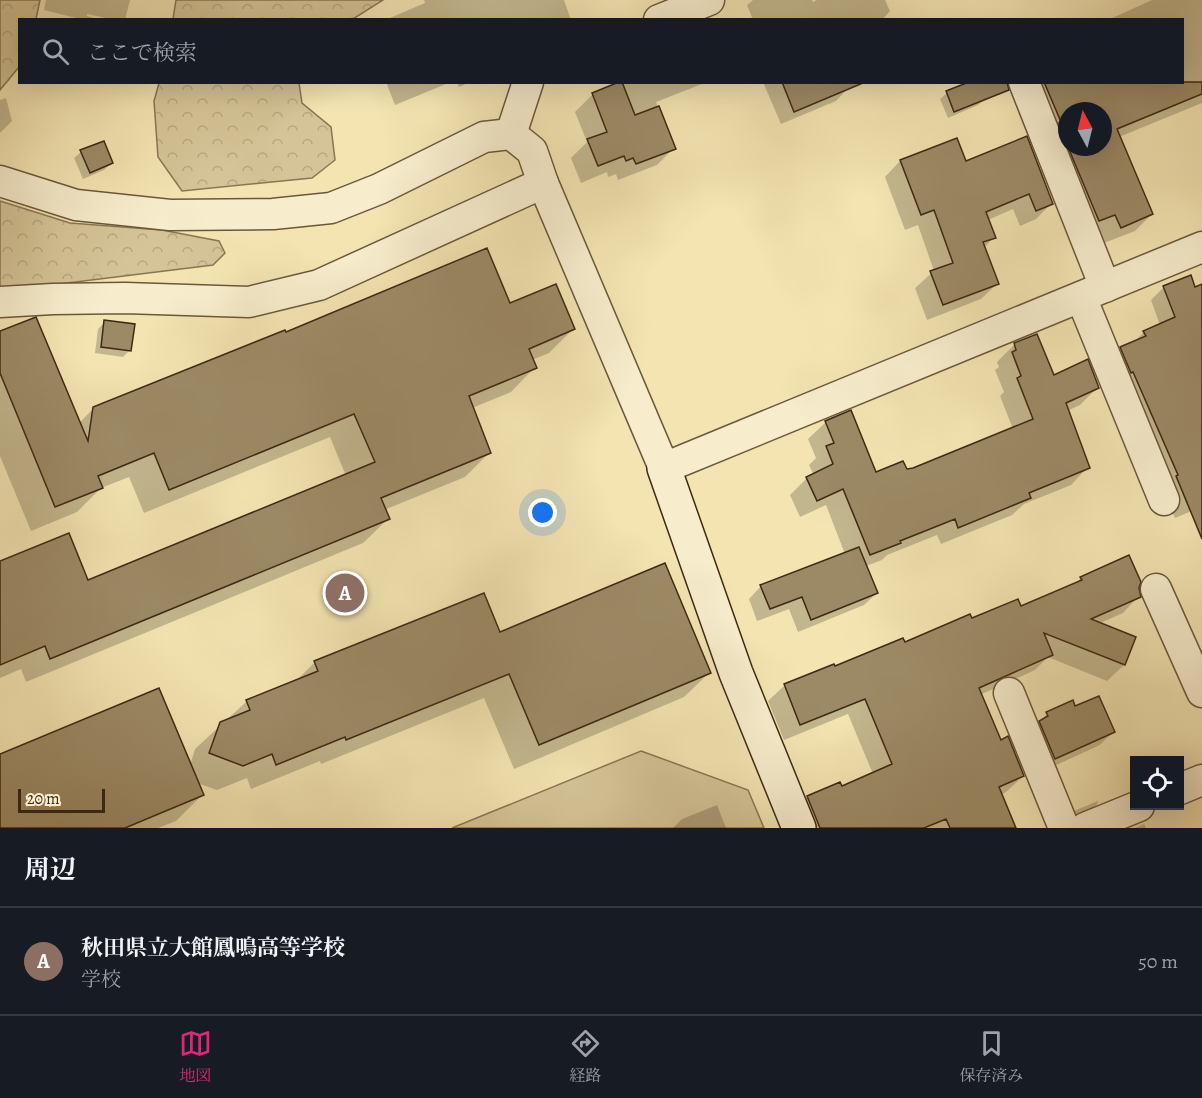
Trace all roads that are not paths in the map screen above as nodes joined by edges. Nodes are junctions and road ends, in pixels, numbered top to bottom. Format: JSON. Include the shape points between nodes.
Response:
{"nodes":[{"id":1,"x":527,"y":84,"type":"edge"},
{"id":2,"x":1025,"y":84,"type":"edge"},
{"id":3,"x":512,"y":134,"type":"junction"},
{"id":4,"x":0,"y":181,"type":"edge"},
{"id":5,"x":543,"y":183,"type":"junction"},
{"id":6,"x":1202,"y":247,"type":"edge"},
{"id":7,"x":1093,"y":292,"type":"junction"},
{"id":8,"x":0,"y":303,"type":"edge"},
{"id":9,"x":664,"y":468,"type":"junction"},
{"id":10,"x":1164,"y":500,"type":"dead end"},
{"id":11,"x":1156,"y":589,"type":"dead end"},
{"id":12,"x":1202,"y":692,"type":"edge"},
{"id":13,"x":1009,"y":693,"type":"dead end"},
{"id":14,"x":1202,"y":780,"type":"edge"},
{"id":15,"x":1184,"y":787,"type":"edge"},
{"id":16,"x":1130,"y":810,"type":"edge"},
{"id":17,"x":799,"y":828,"type":"edge"},
{"id":18,"x":1064,"y":828,"type":"edge"},
{"id":19,"x":1085,"y":828,"type":"edge"}],
"edges":[{"from":1,"to":3,"type":"street"},
{"from":2,"to":7,"type":"street"},
{"from":3,"to":4,"type":"street","via":[[484,137],[331,208],[273,214],[170,215],[76,205]]},
{"from":3,"to":5,"type":"street","via":[[532,151]]},
{"from":5,"to":8,"type":"street","via":[[319,285],[249,302],[125,298]]},
{"from":5,"to":9,"type":"street"},
{"from":6,"to":7,"type":"street"},
{"from":7,"to":9,"type":"street"},
{"from":7,"to":10,"type":"street"},
{"from":9,"to":17,"type":"street","via":[[736,673]]},
{"from":11,"to":12,"type":"street"},
{"from":13,"to":18,"type":"street"},
{"from":14,"to":15,"type":"street"},
{"from":16,"to":19,"type":"street"}]}
